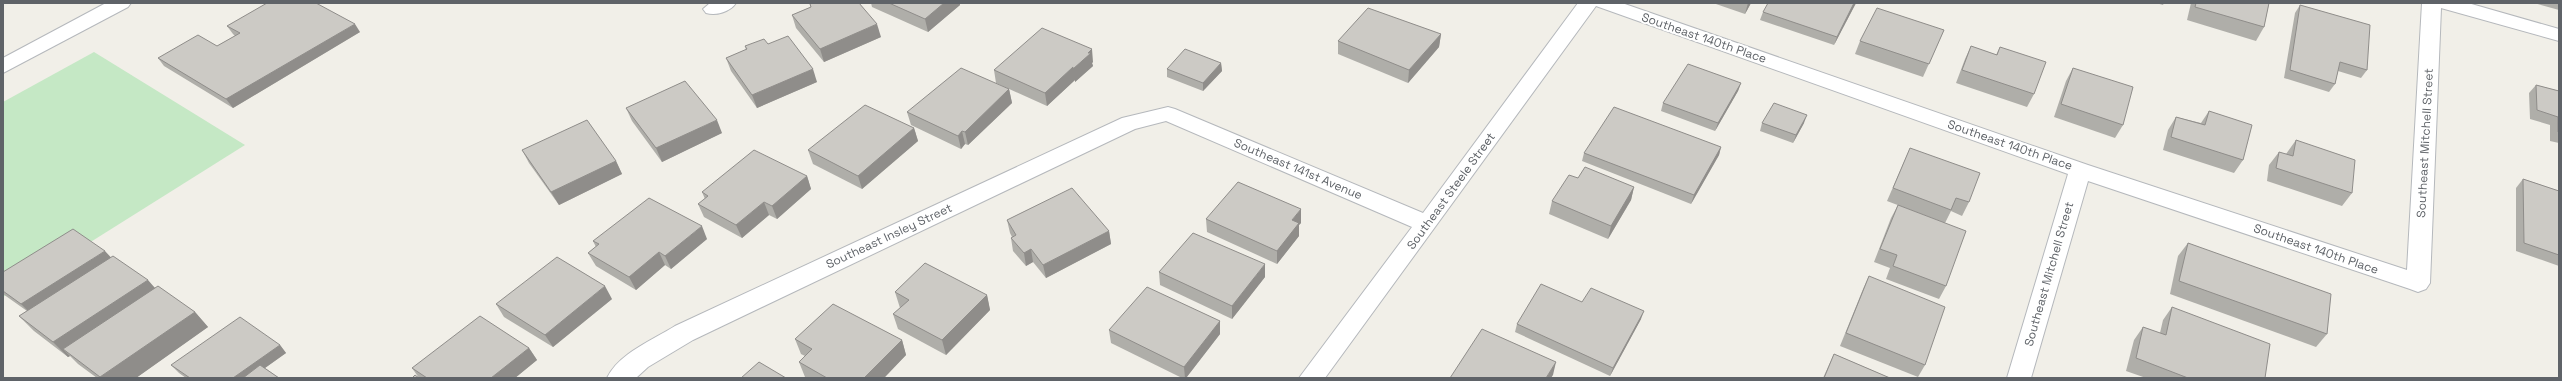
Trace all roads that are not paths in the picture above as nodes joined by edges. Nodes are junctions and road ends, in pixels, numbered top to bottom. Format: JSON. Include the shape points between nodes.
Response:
{"nodes":[{"id":1,"x":121,"y":3,"type":"edge"},
{"id":2,"x":1588,"y":3,"type":"edge"},
{"id":3,"x":1603,"y":3,"type":"edge"},
{"id":4,"x":2432,"y":3,"type":"edge"},
{"id":5,"x":2446,"y":3,"type":"edge"},
{"id":6,"x":2559,"y":35,"type":"edge"},
{"id":7,"x":3,"y":66,"type":"edge"},
{"id":8,"x":1168,"y":114,"type":"joint"},
{"id":9,"x":2080,"y":170,"type":"junction"},
{"id":10,"x":1427,"y":224,"type":"junction"},
{"id":11,"x":2418,"y":284,"type":"joint"},
{"id":12,"x":619,"y":378,"type":"edge"},
{"id":13,"x":1311,"y":378,"type":"edge"},
{"id":14,"x":2019,"y":378,"type":"edge"}],
"edges":[{"from":1,"to":7,"type":"street"},
{"from":2,"to":10,"type":"street","name":"Southeast Steele Street"},
{"from":3,"to":9,"type":"street","name":"Southeast 140th Place"},
{"from":4,"to":11,"type":"street","name":"Southeast Mitchell Street"},
{"from":5,"to":6,"type":"street"},
{"from":8,"to":10,"type":"street","name":"Southeast 141st Avenue"},
{"from":8,"to":12,"type":"street","name":"Southeast Insley Street","via":[[1129,123],[684,333],[640,360]]},
{"from":9,"to":11,"type":"street","name":"Southeast 140th Place"},
{"from":9,"to":14,"type":"street","name":"Southeast Mitchell Street"},
{"from":10,"to":13,"type":"street","name":"Southeast Steele Street"}]}
